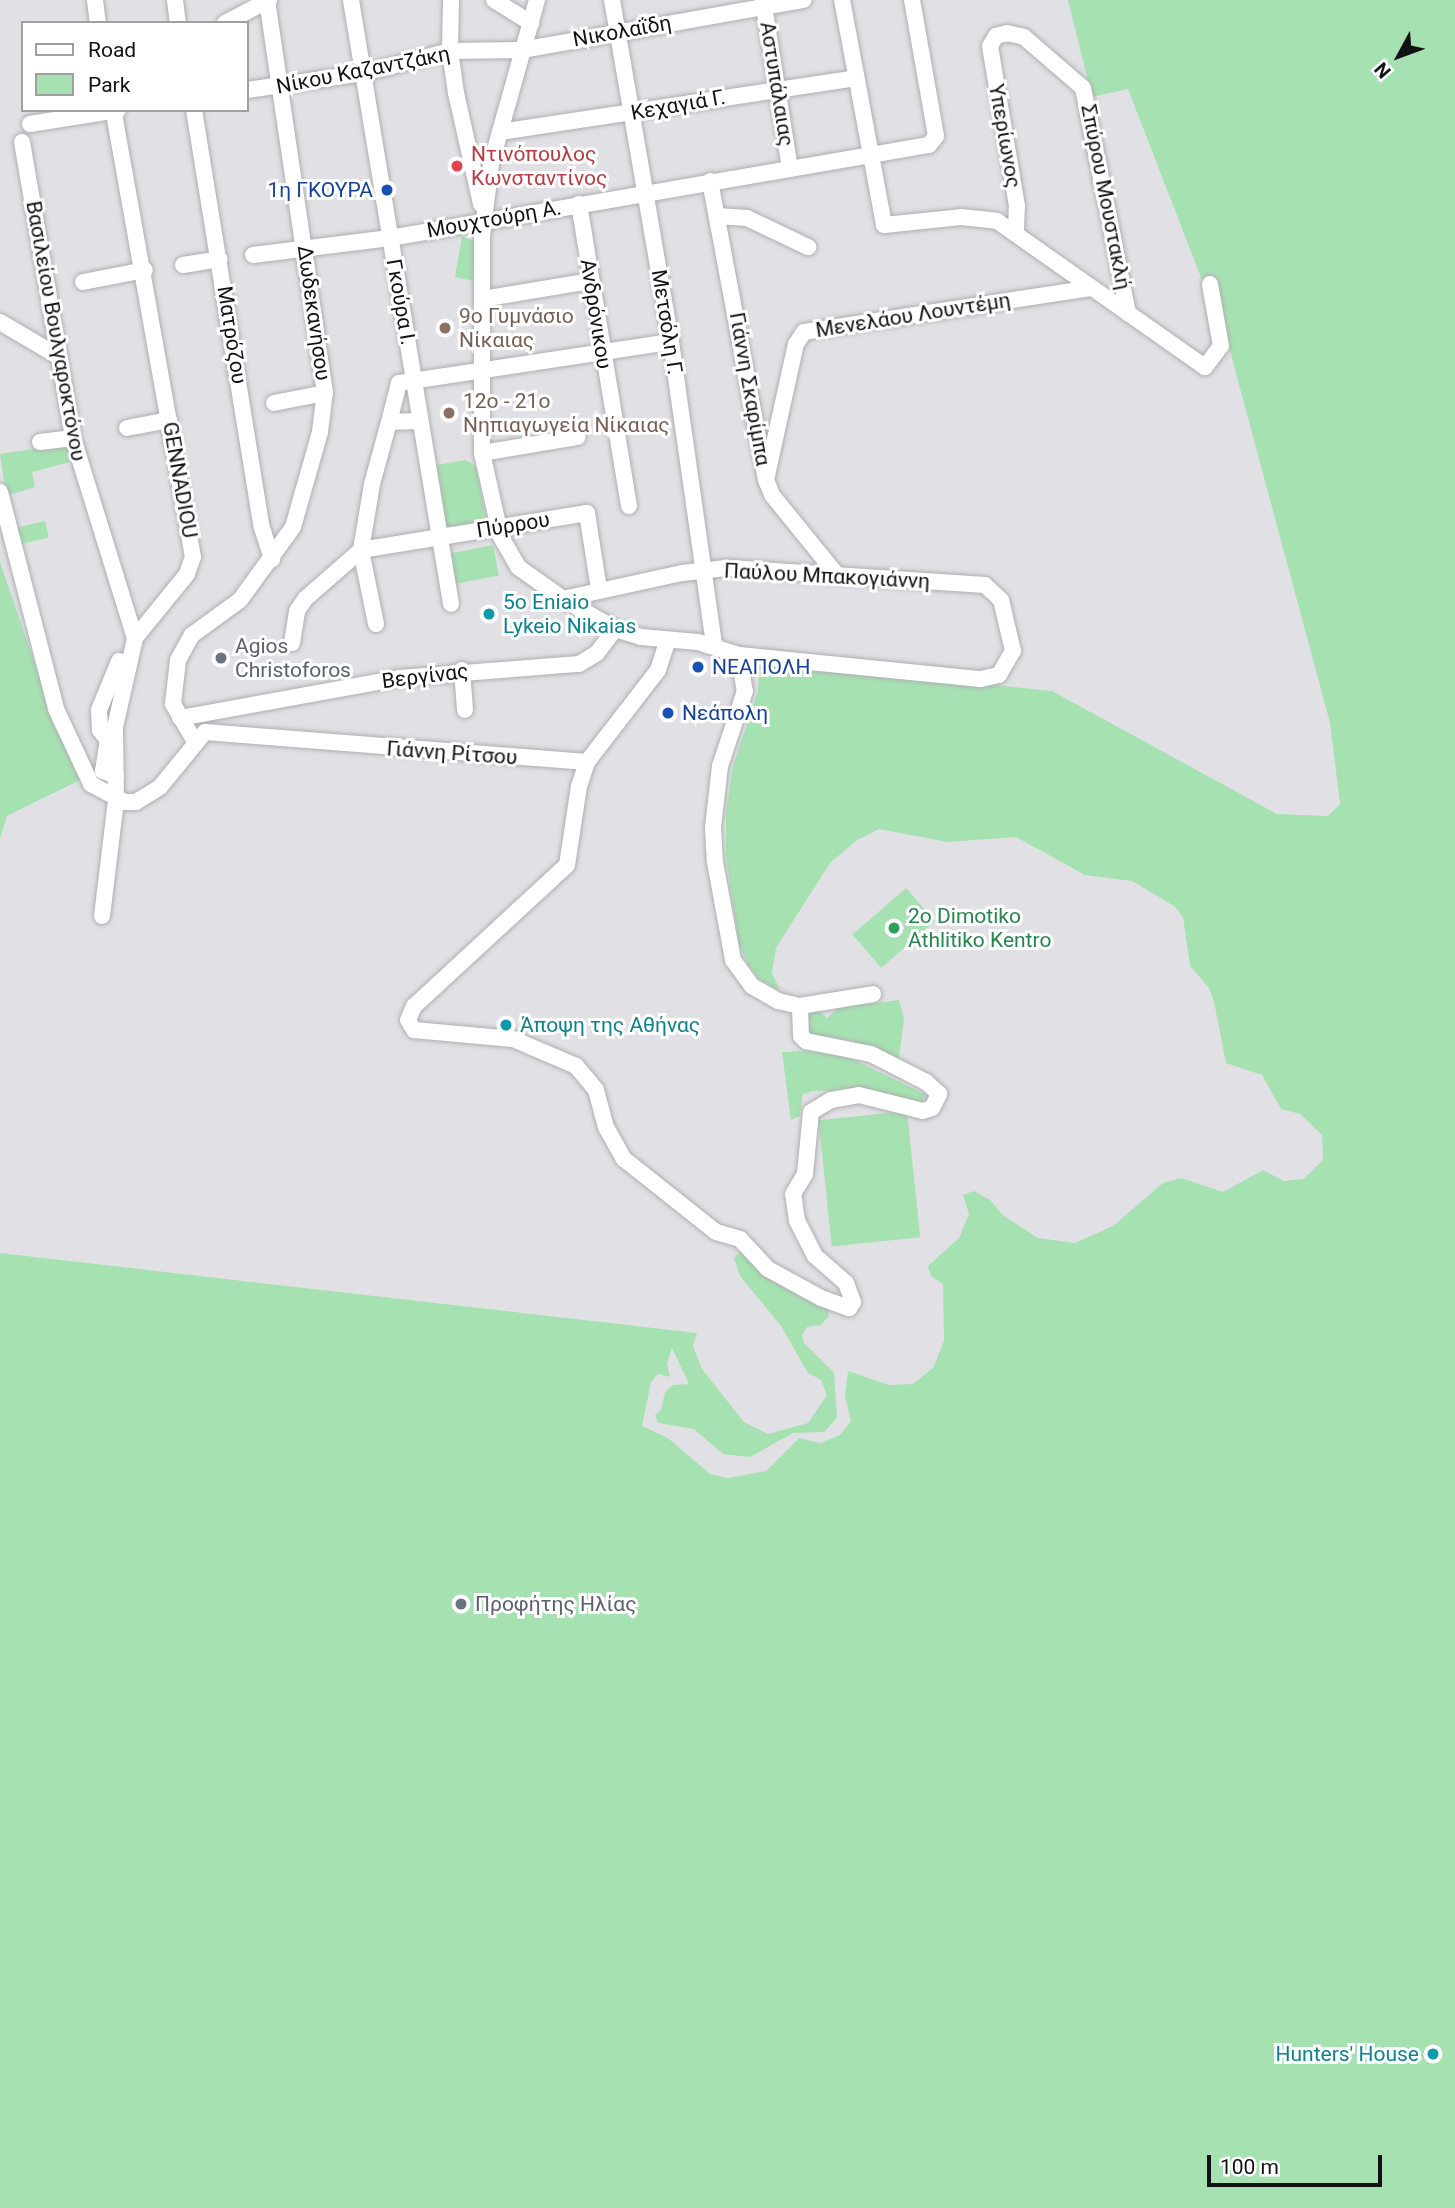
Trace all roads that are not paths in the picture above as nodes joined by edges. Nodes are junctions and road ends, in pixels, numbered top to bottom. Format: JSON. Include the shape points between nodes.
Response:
{"nodes":[{"id":1,"x":95,"y":0,"type":"edge"},
{"id":2,"x":175,"y":0,"type":"edge"},
{"id":3,"x":268,"y":0,"type":"edge"},
{"id":4,"x":351,"y":0,"type":"edge"},
{"id":5,"x":451,"y":0,"type":"edge"},
{"id":6,"x":494,"y":0,"type":"edge"},
{"id":7,"x":537,"y":0,"type":"edge"},
{"id":8,"x":612,"y":0,"type":"edge"},
{"id":9,"x":804,"y":0,"type":"edge"},
{"id":10,"x":842,"y":0,"type":"edge"},
{"id":11,"x":912,"y":0,"type":"edge"},
{"id":12,"x":764,"y":3,"type":"edge"},
{"id":13,"x":98,"y":21,"type":"edge"},
{"id":14,"x":178,"y":21,"type":"edge"},
{"id":15,"x":229,"y":21,"type":"edge"},
{"id":16,"x":531,"y":23,"type":"junction"},
{"id":17,"x":617,"y":32,"type":"junction"},
{"id":18,"x":991,"y":41,"type":"joint"},
{"id":19,"x":522,"y":50,"type":"junction"},
{"id":20,"x":450,"y":51,"type":"junction"},
{"id":21,"x":363,"y":73,"type":"junction"},
{"id":22,"x":856,"y":78,"type":"junction"},
{"id":23,"x":280,"y":86,"type":"junction"},
{"id":24,"x":777,"y":88,"type":"junction"},
{"id":25,"x":248,"y":90,"type":"edge"},
{"id":26,"x":53,"y":112,"type":"edge"},
{"id":27,"x":108,"y":112,"type":"edge"},
{"id":28,"x":114,"y":112,"type":"edge"},
{"id":29,"x":194,"y":112,"type":"edge"},
{"id":30,"x":628,"y":114,"type":"junction"},
{"id":31,"x":500,"y":132,"type":"junction"},
{"id":32,"x":22,"y":142,"type":"dead end"},
{"id":33,"x":869,"y":153,"type":"junction"},
{"id":34,"x":790,"y":168,"type":"junction"},
{"id":35,"x":709,"y":181,"type":"junction"},
{"id":36,"x":646,"y":195,"type":"junction"},
{"id":37,"x":579,"y":204,"type":"junction"},
{"id":38,"x":717,"y":216,"type":"junction"},
{"id":39,"x":483,"y":219,"type":"junction"},
{"id":40,"x":1016,"y":231,"type":"junction"},
{"id":41,"x":390,"y":238,"type":"junction"},
{"id":42,"x":808,"y":247,"type":"dead end"},
{"id":43,"x":306,"y":248,"type":"junction"},
{"id":44,"x":253,"y":255,"type":"dead end"},
{"id":45,"x":220,"y":259,"type":"junction"},
{"id":46,"x":183,"y":265,"type":"dead end"},
{"id":47,"x":145,"y":270,"type":"junction"},
{"id":48,"x":591,"y":281,"type":"junction"},
{"id":49,"x":83,"y":282,"type":"dead end"},
{"id":50,"x":1210,"y":284,"type":"dead end"},
{"id":51,"x":1091,"y":288,"type":"junction"},
{"id":52,"x":482,"y":299,"type":"junction"},
{"id":53,"x":1128,"y":314,"type":"junction"},
{"id":54,"x":0,"y":322,"type":"edge"},
{"id":55,"x":671,"y":342,"type":"junction"},
{"id":56,"x":603,"y":353,"type":"junction"},
{"id":57,"x":56,"y":355,"type":"junction"},
{"id":58,"x":483,"y":372,"type":"junction"},
{"id":59,"x":407,"y":382,"type":"junction"},
{"id":60,"x":325,"y":393,"type":"junction"},
{"id":61,"x":274,"y":403,"type":"dead end"},
{"id":62,"x":169,"y":420,"type":"junction"},
{"id":63,"x":420,"y":421,"type":"junction"},
{"id":64,"x":389,"y":422,"type":"junction"},
{"id":65,"x":127,"y":428,"type":"dead end"},
{"id":66,"x":578,"y":437,"type":"dead end"},
{"id":67,"x":73,"y":438,"type":"junction"},
{"id":68,"x":40,"y":442,"type":"dead end"},
{"id":69,"x":482,"y":453,"type":"junction"},
{"id":70,"x":766,"y":480,"type":"junction"},
{"id":71,"x":0,"y":492,"type":"edge"},
{"id":72,"x":629,"y":506,"type":"dead end"},
{"id":73,"x":499,"y":528,"type":"junction"},
{"id":74,"x":438,"y":537,"type":"junction"},
{"id":75,"x":361,"y":550,"type":"junction"},
{"id":76,"x":272,"y":559,"type":"junction"},
{"id":77,"x":705,"y":570,"type":"junction"},
{"id":78,"x":837,"y":575,"type":"junction"},
{"id":79,"x":599,"y":590,"type":"junction"},
{"id":80,"x":563,"y":599,"type":"junction"},
{"id":81,"x":452,"y":604,"type":"dead end"},
{"id":82,"x":376,"y":624,"type":"dead end"},
{"id":83,"x":615,"y":629,"type":"junction"},
{"id":84,"x":135,"y":638,"type":"junction"},
{"id":85,"x":668,"y":640,"type":"junction"},
{"id":86,"x":292,"y":643,"type":"dead end"},
{"id":87,"x":714,"y":646,"type":"junction"},
{"id":88,"x":739,"y":655,"type":"junction"},
{"id":89,"x":119,"y":661,"type":"dead end"},
{"id":90,"x":462,"y":670,"type":"junction"},
{"id":91,"x":465,"y":710,"type":"dead end"},
{"id":92,"x":180,"y":718,"type":"junction"},
{"id":93,"x":194,"y":740,"type":"junction"},
{"id":94,"x":587,"y":762,"type":"junction"},
{"id":95,"x":116,"y":776,"type":"junction"},
{"id":96,"x":116,"y":800,"type":"junction"},
{"id":97,"x":102,"y":916,"type":"dead end"},
{"id":98,"x":873,"y":993,"type":"dead end"},
{"id":99,"x":800,"y":1006,"type":"junction"}],
"edges":[{"from":1,"to":13,"type":"street"},
{"from":2,"to":14,"type":"street"},
{"from":3,"to":15,"type":"street"},
{"from":3,"to":23,"type":"street","name":"Δωδεκανήσου"},
{"from":4,"to":21,"type":"street","name":"Γκούρα Ι."},
{"from":5,"to":20,"type":"street"},
{"from":6,"to":16,"type":"street"},
{"from":7,"to":16,"type":"street"},
{"from":8,"to":17,"type":"street","name":"Μετσόλη Γ."},
{"from":9,"to":12,"type":"street","name":"Νικολαΐδη"},
{"from":10,"to":22,"type":"street"},
{"from":11,"to":33,"type":"street","name":"Μουχτούρη Α.","via":[[936,136],[929,145]]},
{"from":12,"to":17,"type":"street","name":"Νικολαΐδη"},
{"from":12,"to":24,"type":"street","name":"Αστυπάλαιας"},
{"from":16,"to":19,"type":"street"},
{"from":17,"to":19,"type":"street","name":"Νικολαΐδη"},
{"from":17,"to":30,"type":"street","name":"Μετσόλη Γ."},
{"from":18,"to":40,"type":"street","name":"Υπερίωνος","via":[[1017,206]]},
{"from":18,"to":53,"type":"street","name":"Σπύρου Μουστακλή","via":[[1017,33],[1079,81],[1087,96]]},
{"from":19,"to":20,"type":"street","name":"Νίκου Καζαντζάκη"},
{"from":19,"to":31,"type":"street"},
{"from":20,"to":21,"type":"street","name":"Νίκου Καζαντζάκη"},
{"from":20,"to":39,"type":"street"},
{"from":21,"to":23,"type":"street","name":"Νίκου Καζαντζάκη"},
{"from":21,"to":41,"type":"street","name":"Γκούρα Ι."},
{"from":22,"to":24,"type":"street","name":"Κεχαγιά Γ."},
{"from":22,"to":33,"type":"street"},
{"from":23,"to":25,"type":"street","name":"Νίκου Καζαντζάκη"},
{"from":23,"to":43,"type":"street","name":"Δωδεκανήσου"},
{"from":24,"to":30,"type":"street","name":"Κεχαγιά Γ."},
{"from":24,"to":34,"type":"street","name":"Αστυπάλαιας"},
{"from":26,"to":27,"type":"street","via":[[30,124]]},
{"from":28,"to":47,"type":"street","name":"GENNADIOU"},
{"from":29,"to":45,"type":"street","name":"Ματρόζου"},
{"from":30,"to":31,"type":"street","name":"Κεχαγιά Γ."},
{"from":30,"to":36,"type":"street","name":"Μετσόλη Γ."},
{"from":31,"to":39,"type":"street"},
{"from":32,"to":57,"type":"street","name":"Βασιλείου Βουλγαροκτόνου"},
{"from":33,"to":34,"type":"street","name":"Μουχτούρη Α."},
{"from":33,"to":40,"type":"street","via":[[881,220],[891,228],[983,218]]},
{"from":34,"to":35,"type":"street","name":"Μουχτούρη Α."},
{"from":35,"to":36,"type":"street","name":"Μουχτούρη Α."},
{"from":35,"to":38,"type":"street","name":"Γιάννη Σκαρίμπα"},
{"from":36,"to":37,"type":"street","name":"Μουχτούρη Α."},
{"from":36,"to":55,"type":"street","name":"Μετσόλη Γ."},
{"from":37,"to":39,"type":"street","name":"Μουχτούρη Α."},
{"from":37,"to":48,"type":"street","name":"Ανδρόνικου"},
{"from":38,"to":42,"type":"street","via":[[747,218]]},
{"from":38,"to":70,"type":"street","name":"Γιάννη Σκαρίμπα"},
{"from":39,"to":41,"type":"street","name":"Μουχτούρη Α."},
{"from":39,"to":52,"type":"street"},
{"from":40,"to":51,"type":"street"},
{"from":41,"to":43,"type":"street","name":"Μουχτούρη Α."},
{"from":41,"to":59,"type":"street","name":"Γκούρα Ι."},
{"from":43,"to":44,"type":"street","name":"Μουχτούρη Α."},
{"from":43,"to":60,"type":"street","name":"Δωδεκανήσου"},
{"from":45,"to":46,"type":"street"},
{"from":45,"to":76,"type":"street","name":"Ματρόζου","via":[[262,528]]},
{"from":47,"to":49,"type":"street"},
{"from":47,"to":62,"type":"street","name":"GENNADIOU"},
{"from":48,"to":52,"type":"street"},
{"from":48,"to":56,"type":"street","name":"Ανδρόνικου"},
{"from":50,"to":53,"type":"street","via":[[1221,346],[1208,367]]},
{"from":51,"to":53,"type":"street"},
{"from":51,"to":70,"type":"street","name":"Μενελάου Λουντέμη","via":[[804,332],[796,344]]},
{"from":52,"to":58,"type":"street"},
{"from":54,"to":57,"type":"street"},
{"from":55,"to":56,"type":"street"},
{"from":55,"to":77,"type":"street","name":"Μετσόλη Γ."},
{"from":56,"to":58,"type":"street"},
{"from":56,"to":72,"type":"street","name":"Ανδρόνικου"},
{"from":57,"to":67,"type":"street","name":"Βασιλείου Βουλγαροκτόνου"},
{"from":58,"to":59,"type":"street"},
{"from":58,"to":69,"type":"street"},
{"from":59,"to":63,"type":"street","name":"Γκούρα Ι."},
{"from":59,"to":64,"type":"street"},
{"from":60,"to":61,"type":"street"},
{"from":60,"to":76,"type":"street","name":"Δωδεκανήσου","via":[[302,503]]},
{"from":62,"to":65,"type":"street"},
{"from":62,"to":84,"type":"street","name":"GENNADIOU","via":[[193,557],[187,574]]},
{"from":63,"to":64,"type":"street"},
{"from":63,"to":74,"type":"street","name":"Γκούρα Ι."},
{"from":64,"to":75,"type":"street"},
{"from":66,"to":69,"type":"street"},
{"from":67,"to":68,"type":"street"},
{"from":67,"to":84,"type":"street","name":"Βασιλείου Βουλγαροκτόνου"},
{"from":69,"to":73,"type":"street"},
{"from":70,"to":78,"type":"street","name":"Γιάννη Σκαρίμπα","via":[[772,495]]},
{"from":71,"to":96,"type":"street","via":[[56,709],[82,771],[99,791]]},
{"from":73,"to":74,"type":"street","name":"Πύρρου"},
{"from":73,"to":79,"type":"street","name":"Πύρρου","via":[[587,513]]},
{"from":73,"to":80,"type":"street","via":[[518,567]]},
{"from":74,"to":75,"type":"street","name":"Πύρρου"},
{"from":74,"to":81,"type":"street","name":"Γκούρα Ι."},
{"from":75,"to":82,"type":"street"},
{"from":75,"to":86,"type":"street","via":[[305,599],[297,611]]},
{"from":76,"to":92,"type":"street","name":"Δωδεκανήσου","via":[[240,600],[202,627],[185,646],[172,692]]},
{"from":77,"to":78,"type":"street","name":"Παύλου Μπακογιάννη"},
{"from":77,"to":79,"type":"street","name":"Παύλου Μπακογιάννη"},
{"from":77,"to":87,"type":"street","name":"Μετσόλη Γ."},
{"from":78,"to":88,"type":"street","name":"Παύλου Μπακογιάννη","via":[[992,587],[1001,600],[1012,642],[1006,668],[999,675],[981,679]]},
{"from":79,"to":80,"type":"street","name":"Παύλου Μπακογιάννη"},
{"from":80,"to":83,"type":"street"},
{"from":83,"to":85,"type":"street"},
{"from":83,"to":90,"type":"street","name":"Βεργίνας","via":[[597,653],[579,664]]},
{"from":84,"to":95,"type":"street","name":"GENNADIOU","via":[[115,727]]},
{"from":85,"to":87,"type":"street"},
{"from":85,"to":94,"type":"street","via":[[663,662]]},
{"from":87,"to":88,"type":"street"},
{"from":88,"to":99,"type":"street","via":[[745,691],[720,766],[713,827],[724,919],[740,974],[766,996]]},
{"from":89,"to":95,"type":"street","via":[[99,710],[100,730],[108,740],[103,771]]},
{"from":90,"to":91,"type":"street"},
{"from":90,"to":92,"type":"street","name":"Βεργίνας"},
{"from":92,"to":93,"type":"street","name":"Δωδεκανήσου"},
{"from":93,"to":94,"type":"street","name":"Γιάννη Ρίτσου","via":[[205,732],[220,732]]},
{"from":93,"to":96,"type":"street","via":[[148,796],[136,802]]},
{"from":94,"to":99,"type":"street","via":[[567,865],[414,1006],[408,1020],[414,1030],[513,1039],[576,1066],[596,1090],[606,1127],[624,1159],[716,1232],[740,1239],[768,1269],[849,1308],[853,1302],[846,1283],[815,1256],[797,1221],[793,1194],[806,1174],[811,1112],[831,1100],[859,1095],[923,1111],[937,1102],[939,1094],[926,1082],[872,1054],[806,1041],[801,1036]]},
{"from":95,"to":96,"type":"street","name":"GENNADIOU"},
{"from":96,"to":97,"type":"street","name":"GENNADIOU"},
{"from":98,"to":99,"type":"street"}]}
